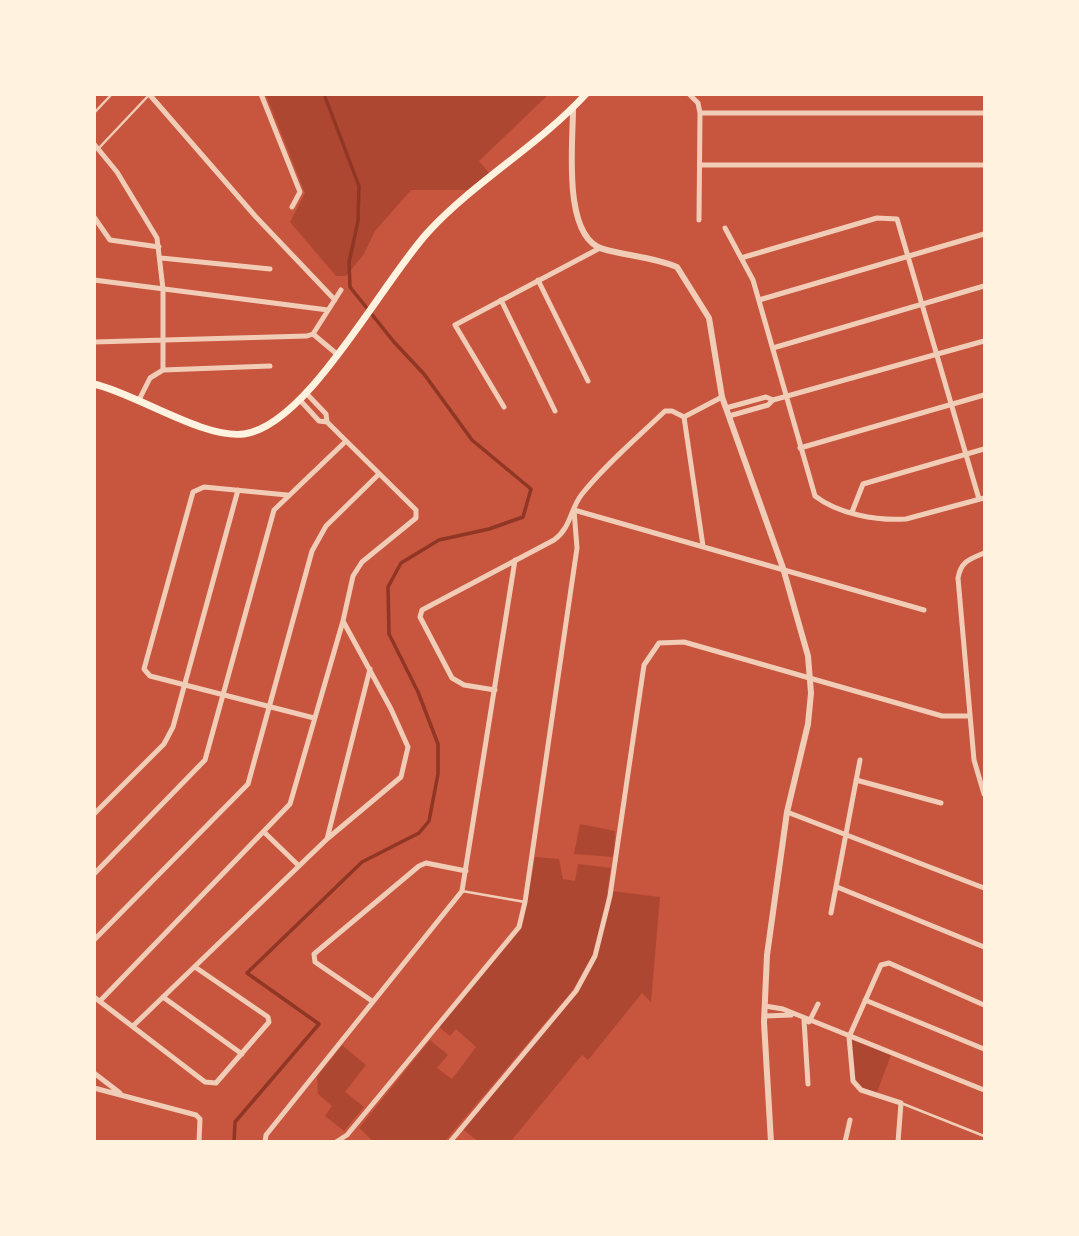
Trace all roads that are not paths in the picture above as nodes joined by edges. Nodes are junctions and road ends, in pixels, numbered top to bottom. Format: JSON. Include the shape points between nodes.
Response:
{"nodes":[{"id":1,"x":112,"y":94,"type":"edge"},
{"id":2,"x":261,"y":94,"type":"edge"},
{"id":3,"x":586,"y":94,"type":"edge"},
{"id":4,"x":149,"y":95,"type":"edge"},
{"id":5,"x":691,"y":95,"type":"edge"},
{"id":6,"x":573,"y":108,"type":"junction"},
{"id":7,"x":94,"y":113,"type":"edge"},
{"id":8,"x":701,"y":113,"type":"junction"},
{"id":9,"x":985,"y":113,"type":"edge"},
{"id":10,"x":97,"y":146,"type":"edge"},
{"id":11,"x":700,"y":164,"type":"junction"},
{"id":12,"x":985,"y":165,"type":"edge"},
{"id":13,"x":292,"y":207,"type":"dead end"},
{"id":14,"x":94,"y":217,"type":"edge"},
{"id":15,"x":699,"y":220,"type":"dead end"},
{"id":16,"x":725,"y":228,"type":"dead end"},
{"id":17,"x":985,"y":234,"type":"edge"},
{"id":18,"x":159,"y":247,"type":"junction"},
{"id":19,"x":600,"y":248,"type":"junction"},
{"id":20,"x":910,"y":254,"type":"junction"},
{"id":21,"x":161,"y":258,"type":"junction"},
{"id":22,"x":741,"y":258,"type":"junction"},
{"id":23,"x":270,"y":269,"type":"dead end"},
{"id":24,"x":94,"y":279,"type":"edge"},
{"id":25,"x":538,"y":280,"type":"junction"},
{"id":26,"x":985,"y":286,"type":"edge"},
{"id":27,"x":163,"y":289,"type":"junction"},
{"id":28,"x":341,"y":290,"type":"dead end"},
{"id":29,"x":335,"y":300,"type":"junction"},
{"id":30,"x":501,"y":300,"type":"junction"},
{"id":31,"x":759,"y":300,"type":"junction"},
{"id":32,"x":924,"y":303,"type":"junction"},
{"id":33,"x":328,"y":310,"type":"junction"},
{"id":34,"x":313,"y":334,"type":"junction"},
{"id":35,"x":163,"y":340,"type":"junction"},
{"id":36,"x":985,"y":341,"type":"edge"},
{"id":37,"x":94,"y":342,"type":"edge"},
{"id":38,"x":773,"y":348,"type":"junction"},
{"id":39,"x":937,"y":354,"type":"junction"},
{"id":40,"x":338,"y":355,"type":"junction"},
{"id":41,"x":270,"y":366,"type":"dead end"},
{"id":42,"x":163,"y":370,"type":"junction"},
{"id":43,"x":588,"y":381,"type":"dead end"},
{"id":44,"x":94,"y":384,"type":"edge"},
{"id":45,"x":306,"y":393,"type":"junction"},
{"id":46,"x":985,"y":395,"type":"edge"},
{"id":47,"x":786,"y":396,"type":"junction"},
{"id":48,"x":722,"y":397,"type":"junction"},
{"id":49,"x":299,"y":399,"type":"junction"},
{"id":50,"x":139,"y":400,"type":"junction"},
{"id":51,"x":773,"y":400,"type":"junction"},
{"id":52,"x":951,"y":404,"type":"junction"},
{"id":53,"x":504,"y":407,"type":"dead end"},
{"id":54,"x":726,"y":408,"type":"junction"},
{"id":55,"x":555,"y":411,"type":"dead end"},
{"id":56,"x":729,"y":416,"type":"junction"},
{"id":57,"x":684,"y":418,"type":"junction"},
{"id":58,"x":327,"y":422,"type":"junction"},
{"id":59,"x":346,"y":441,"type":"junction"},
{"id":60,"x":800,"y":448,"type":"junction"},
{"id":61,"x":985,"y":449,"type":"edge"},
{"id":62,"x":965,"y":455,"type":"junction"},
{"id":63,"x":379,"y":474,"type":"junction"},
{"id":64,"x":238,"y":490,"type":"junction"},
{"id":65,"x":287,"y":495,"type":"junction"},
{"id":66,"x":982,"y":498,"type":"edge"},
{"id":67,"x":574,"y":510,"type":"junction"},
{"id":68,"x":852,"y":512,"type":"junction"},
{"id":69,"x":703,"y":546,"type":"junction"},
{"id":70,"x":985,"y":553,"type":"edge"},
{"id":71,"x":515,"y":559,"type":"junction"},
{"id":72,"x":783,"y":568,"type":"junction"},
{"id":73,"x":925,"y":610,"type":"dead end"},
{"id":74,"x":343,"y":621,"type":"junction"},
{"id":75,"x":370,"y":669,"type":"junction"},
{"id":76,"x":810,"y":676,"type":"junction"},
{"id":77,"x":184,"y":683,"type":"junction"},
{"id":78,"x":495,"y":690,"type":"junction"},
{"id":79,"x":225,"y":694,"type":"junction"},
{"id":80,"x":269,"y":706,"type":"junction"},
{"id":81,"x":969,"y":716,"type":"junction"},
{"id":82,"x":314,"y":718,"type":"junction"},
{"id":83,"x":860,"y":760,"type":"dead end"},
{"id":84,"x":856,"y":780,"type":"junction"},
{"id":85,"x":985,"y":794,"type":"edge"},
{"id":86,"x":941,"y":803,"type":"dead end"},
{"id":87,"x":788,"y":812,"type":"junction"},
{"id":88,"x":94,"y":814,"type":"edge"},
{"id":89,"x":264,"y":832,"type":"junction"},
{"id":90,"x":846,"y":834,"type":"junction"},
{"id":91,"x":327,"y":839,"type":"junction"},
{"id":92,"x":299,"y":866,"type":"junction"},
{"id":93,"x":466,"y":871,"type":"junction"},
{"id":94,"x":94,"y":874,"type":"edge"},
{"id":95,"x":837,"y":887,"type":"junction"},
{"id":96,"x":985,"y":888,"type":"edge"},
{"id":97,"x":462,"y":891,"type":"junction"},
{"id":98,"x":526,"y":902,"type":"junction"},
{"id":99,"x":831,"y":913,"type":"dead end"},
{"id":100,"x":94,"y":940,"type":"edge"},
{"id":101,"x":985,"y":947,"type":"edge"},
{"id":102,"x":195,"y":967,"type":"junction"},
{"id":103,"x":163,"y":997,"type":"junction"},
{"id":104,"x":97,"y":999,"type":"edge"},
{"id":105,"x":865,"y":1000,"type":"junction"},
{"id":106,"x":372,"y":1001,"type":"junction"},
{"id":107,"x":818,"y":1004,"type":"dead end"},
{"id":108,"x":985,"y":1005,"type":"edge"},
{"id":109,"x":765,"y":1006,"type":"junction"},
{"id":110,"x":790,"y":1015,"type":"junction"},
{"id":111,"x":765,"y":1016,"type":"junction"},
{"id":112,"x":807,"y":1021,"type":"junction"},
{"id":113,"x":133,"y":1026,"type":"junction"},
{"id":114,"x":849,"y":1037,"type":"junction"},
{"id":115,"x":985,"y":1049,"type":"edge"},
{"id":116,"x":242,"y":1054,"type":"junction"},
{"id":117,"x":94,"y":1073,"type":"edge"},
{"id":118,"x":808,"y":1084,"type":"dead end"},
{"id":119,"x":94,"y":1088,"type":"edge"},
{"id":120,"x":985,"y":1090,"type":"edge"},
{"id":121,"x":122,"y":1095,"type":"junction"},
{"id":122,"x":901,"y":1102,"type":"junction"},
{"id":123,"x":850,"y":1121,"type":"dead end"},
{"id":124,"x":985,"y":1136,"type":"edge"},
{"id":125,"x":199,"y":1142,"type":"edge"},
{"id":126,"x":265,"y":1142,"type":"edge"},
{"id":127,"x":337,"y":1142,"type":"edge"},
{"id":128,"x":450,"y":1142,"type":"edge"},
{"id":129,"x":771,"y":1142,"type":"edge"},
{"id":130,"x":845,"y":1142,"type":"edge"},
{"id":131,"x":898,"y":1142,"type":"edge"}],
"edges":[{"from":1,"to":7,"type":"lane"},
{"from":2,"to":13,"type":"street","via":[[300,191]]},
{"from":3,"to":6,"type":"main road"},
{"from":4,"to":10,"type":"lane"},
{"from":4,"to":29,"type":"street"},
{"from":5,"to":8,"type":"street"},
{"from":6,"to":19,"type":"street","via":[[576,214],[583,234]]},
{"from":6,"to":40,"type":"main road","via":[[431,228]]},
{"from":8,"to":9,"type":"street"},
{"from":8,"to":11,"type":"street"},
{"from":10,"to":18,"type":"street","via":[[139,207]]},
{"from":11,"to":12,"type":"street"},
{"from":11,"to":15,"type":"street"},
{"from":14,"to":18,"type":"street","via":[[110,240]]},
{"from":16,"to":22,"type":"street"},
{"from":17,"to":20,"type":"street"},
{"from":18,"to":21,"type":"street"},
{"from":19,"to":25,"type":"street"},
{"from":19,"to":48,"type":"street","via":[[677,267],[709,318]]},
{"from":20,"to":22,"type":"street","via":[[897,219],[887,216]]},
{"from":20,"to":31,"type":"street"},
{"from":20,"to":32,"type":"street"},
{"from":21,"to":23,"type":"street"},
{"from":21,"to":27,"type":"street"},
{"from":22,"to":31,"type":"street"},
{"from":24,"to":27,"type":"street"},
{"from":25,"to":30,"type":"street"},
{"from":25,"to":43,"type":"street"},
{"from":26,"to":32,"type":"street"},
{"from":27,"to":33,"type":"street"},
{"from":27,"to":35,"type":"street"},
{"from":28,"to":29,"type":"street"},
{"from":29,"to":33,"type":"street"},
{"from":30,"to":53,"type":"street","via":[[459,320],[454,327]]},
{"from":30,"to":55,"type":"street"},
{"from":31,"to":38,"type":"street"},
{"from":32,"to":38,"type":"street"},
{"from":32,"to":39,"type":"street"},
{"from":33,"to":34,"type":"street"},
{"from":34,"to":35,"type":"street"},
{"from":34,"to":40,"type":"street"},
{"from":35,"to":37,"type":"street"},
{"from":35,"to":42,"type":"street"},
{"from":36,"to":39,"type":"street"},
{"from":38,"to":47,"type":"street"},
{"from":39,"to":47,"type":"street"},
{"from":39,"to":52,"type":"street"},
{"from":40,"to":45,"type":"main road"},
{"from":41,"to":42,"type":"street"},
{"from":42,"to":50,"type":"street","via":[[150,378]]},
{"from":44,"to":50,"type":"main road"},
{"from":45,"to":49,"type":"main road"},
{"from":45,"to":58,"type":"street","via":[[326,414]]},
{"from":46,"to":52,"type":"street"},
{"from":47,"to":51,"type":"street"},
{"from":47,"to":60,"type":"street"},
{"from":48,"to":54,"type":"street"},
{"from":48,"to":57,"type":"street"},
{"from":49,"to":50,"type":"main road","via":[[260,430],[243,434],[210,429]]},
{"from":49,"to":58,"type":"street","via":[[319,421]]},
{"from":51,"to":54,"type":"street","via":[[766,397]]},
{"from":51,"to":56,"type":"street"},
{"from":52,"to":60,"type":"street"},
{"from":52,"to":62,"type":"street"},
{"from":54,"to":56,"type":"street"},
{"from":56,"to":72,"type":"street"},
{"from":57,"to":67,"type":"street","via":[[665,411],[581,495]]},
{"from":57,"to":69,"type":"street"},
{"from":58,"to":59,"type":"street"},
{"from":59,"to":63,"type":"street"},
{"from":59,"to":65,"type":"street"},
{"from":60,"to":68,"type":"street","via":[[815,496]]},
{"from":61,"to":62,"type":"street"},
{"from":62,"to":66,"type":"street"},
{"from":62,"to":68,"type":"street","via":[[863,484]]},
{"from":63,"to":74,"type":"street","via":[[416,510],[416,518],[362,562],[353,576]]},
{"from":63,"to":80,"type":"street","via":[[318,537]]},
{"from":64,"to":65,"type":"street"},
{"from":64,"to":77,"type":"street"},
{"from":64,"to":77,"type":"street","via":[[204,487],[193,492],[144,663],[150,676]]},
{"from":65,"to":79,"type":"street","via":[[274,510]]},
{"from":66,"to":68,"type":"street","via":[[906,519]]},
{"from":67,"to":69,"type":"street"},
{"from":67,"to":71,"type":"street","via":[[562,535]]},
{"from":67,"to":98,"type":"street","via":[[577,548]]},
{"from":69,"to":72,"type":"street"},
{"from":70,"to":81,"type":"street","via":[[967,560],[958,578]]},
{"from":71,"to":78,"type":"street"},
{"from":71,"to":78,"type":"street","via":[[419,613],[452,678]]},
{"from":72,"to":73,"type":"street"},
{"from":72,"to":76,"type":"street","via":[[805,639]]},
{"from":74,"to":75,"type":"street"},
{"from":74,"to":82,"type":"street"},
{"from":75,"to":91,"type":"street"},
{"from":75,"to":91,"type":"street","via":[[408,747],[407,761],[401,777]]},
{"from":76,"to":81,"type":"street","via":[[943,716]]},
{"from":76,"to":87,"type":"street","via":[[808,724]]},
{"from":76,"to":128,"type":"street","via":[[684,642],[659,643],[651,651],[644,665],[611,891],[596,956],[576,991]]},
{"from":77,"to":79,"type":"street"},
{"from":77,"to":88,"type":"street","via":[[164,744]]},
{"from":78,"to":93,"type":"street"},
{"from":79,"to":80,"type":"street"},
{"from":79,"to":94,"type":"street","via":[[210,750],[200,768]]},
{"from":80,"to":82,"type":"street"},
{"from":80,"to":100,"type":"street","via":[[248,784]]},
{"from":81,"to":85,"type":"street","via":[[974,760]]},
{"from":82,"to":89,"type":"street","via":[[290,804]]},
{"from":83,"to":84,"type":"street"},
{"from":84,"to":86,"type":"street"},
{"from":84,"to":90,"type":"street"},
{"from":87,"to":90,"type":"street"},
{"from":87,"to":109,"type":"street","via":[[768,936]]},
{"from":89,"to":92,"type":"street"},
{"from":89,"to":104,"type":"street"},
{"from":90,"to":95,"type":"street"},
{"from":90,"to":96,"type":"street"},
{"from":91,"to":92,"type":"street"},
{"from":92,"to":102,"type":"street"},
{"from":93,"to":97,"type":"street"},
{"from":93,"to":106,"type":"street","via":[[426,863],[419,866],[314,954],[315,962]]},
{"from":95,"to":99,"type":"street"},
{"from":95,"to":101,"type":"street"},
{"from":97,"to":98,"type":"lane"},
{"from":97,"to":106,"type":"street"},
{"from":98,"to":127,"type":"street","via":[[514,936]]},
{"from":102,"to":103,"type":"street"},
{"from":102,"to":116,"type":"street","via":[[265,1013],[269,1023]]},
{"from":103,"to":113,"type":"street"},
{"from":103,"to":116,"type":"street"},
{"from":104,"to":113,"type":"street"},
{"from":105,"to":108,"type":"street","via":[[881,965],[889,963]]},
{"from":105,"to":114,"type":"street"},
{"from":105,"to":115,"type":"street"},
{"from":106,"to":126,"type":"street"},
{"from":107,"to":112,"type":"street"},
{"from":109,"to":110,"type":"street"},
{"from":109,"to":111,"type":"street"},
{"from":110,"to":111,"type":"street"},
{"from":110,"to":112,"type":"street"},
{"from":111,"to":129,"type":"street"},
{"from":112,"to":114,"type":"street"},
{"from":112,"to":118,"type":"street"},
{"from":113,"to":116,"type":"street","via":[[210,1083],[223,1078]]},
{"from":114,"to":120,"type":"street"},
{"from":114,"to":122,"type":"street","via":[[855,1086]]},
{"from":117,"to":121,"type":"street"},
{"from":119,"to":121,"type":"street"},
{"from":121,"to":125,"type":"street","via":[[195,1115],[200,1119]]},
{"from":122,"to":124,"type":"lane"},
{"from":122,"to":131,"type":"street"},
{"from":123,"to":130,"type":"street"}]}
